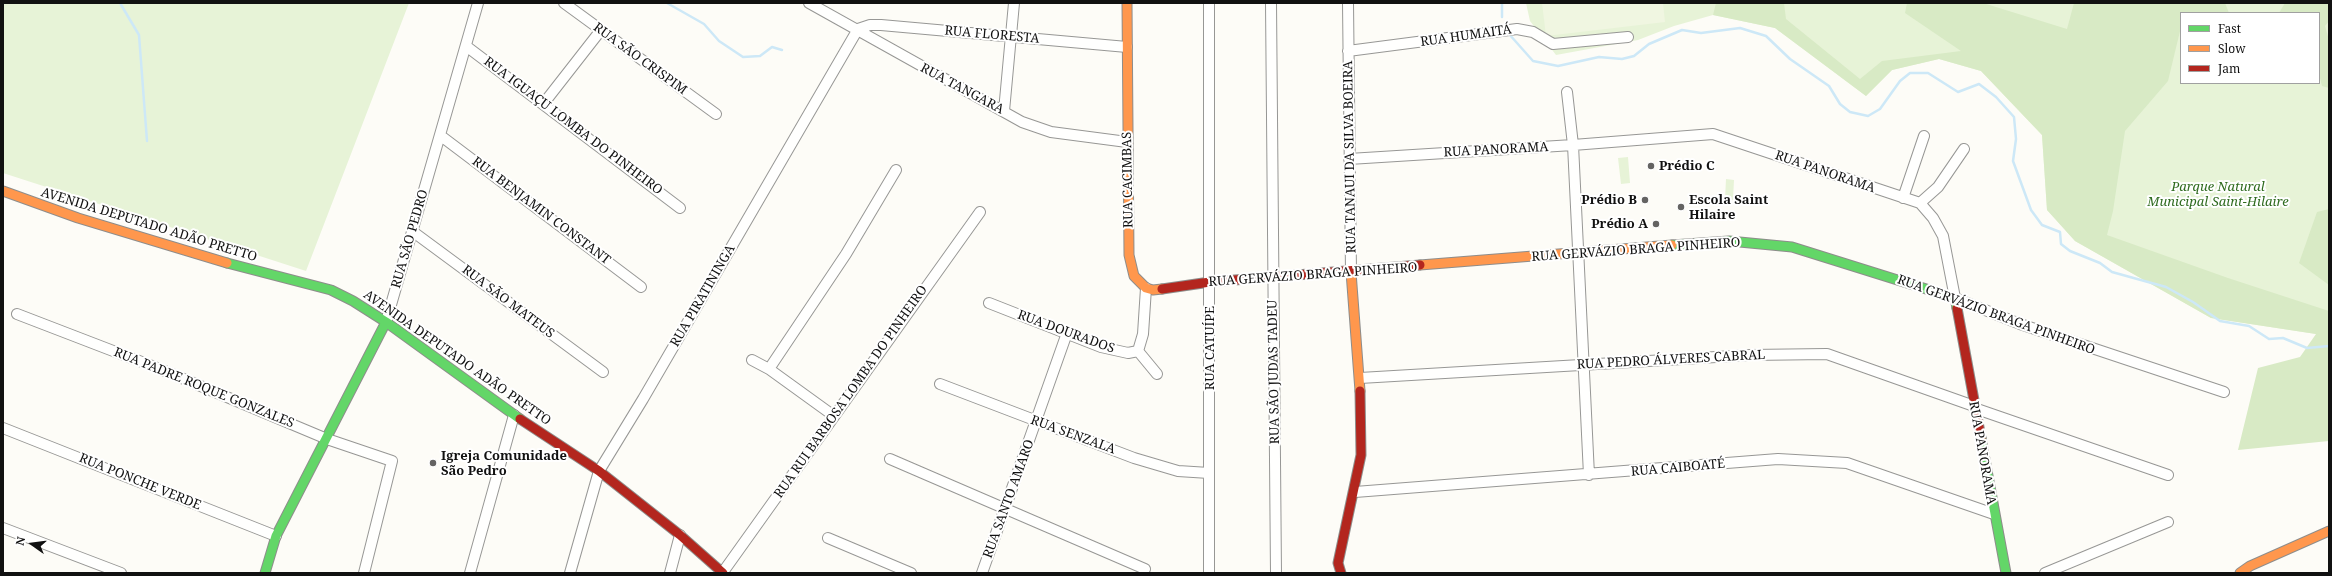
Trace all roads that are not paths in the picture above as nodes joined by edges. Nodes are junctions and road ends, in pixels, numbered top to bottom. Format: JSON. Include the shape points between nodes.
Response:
{"nodes":[{"id":1,"x":478,"y":3,"type":"edge"},
{"id":2,"x":564,"y":3,"type":"edge"},
{"id":3,"x":809,"y":3,"type":"edge"},
{"id":4,"x":1014,"y":3,"type":"edge"},
{"id":5,"x":1127,"y":3,"type":"edge"},
{"id":6,"x":1209,"y":3,"type":"edge"},
{"id":7,"x":1271,"y":3,"type":"edge"},
{"id":8,"x":1348,"y":3,"type":"edge"},
{"id":9,"x":858,"y":29,"type":"junction"},
{"id":10,"x":601,"y":30,"type":"junction"},
{"id":11,"x":1011,"y":37,"type":"junction"},
{"id":12,"x":1628,"y":37,"type":"dead end"},
{"id":13,"x":466,"y":46,"type":"junction"},
{"id":14,"x":1127,"y":47,"type":"junction"},
{"id":15,"x":1348,"y":51,"type":"junction"},
{"id":16,"x":1567,"y":92,"type":"dead end"},
{"id":17,"x":544,"y":103,"type":"junction"},
{"id":18,"x":1004,"y":111,"type":"junction"},
{"id":19,"x":716,"y":114,"type":"dead end"},
{"id":20,"x":441,"y":136,"type":"junction"},
{"id":21,"x":1924,"y":136,"type":"dead end"},
{"id":22,"x":1127,"y":142,"type":"junction"},
{"id":23,"x":1573,"y":145,"type":"junction"},
{"id":24,"x":1964,"y":149,"type":"dead end"},
{"id":25,"x":1349,"y":159,"type":"junction"},
{"id":26,"x":896,"y":170,"type":"dead end"},
{"id":27,"x":3,"y":191,"type":"edge"},
{"id":28,"x":1903,"y":198,"type":"junction"},
{"id":29,"x":1920,"y":203,"type":"junction"},
{"id":30,"x":680,"y":208,"type":"dead end"},
{"id":31,"x":980,"y":212,"type":"dead end"},
{"id":32,"x":412,"y":231,"type":"junction"},
{"id":33,"x":1578,"y":254,"type":"junction"},
{"id":34,"x":1351,"y":272,"type":"junction"},
{"id":35,"x":1274,"y":278,"type":"junction"},
{"id":36,"x":1210,"y":282,"type":"junction"},
{"id":37,"x":641,"y":287,"type":"dead end"},
{"id":38,"x":1146,"y":288,"type":"junction"},
{"id":39,"x":1955,"y":298,"type":"junction"},
{"id":40,"x":989,"y":303,"type":"dead end"},
{"id":41,"x":17,"y":314,"type":"dead end"},
{"id":42,"x":386,"y":322,"type":"junction"},
{"id":43,"x":1067,"y":333,"type":"junction"},
{"id":44,"x":1138,"y":351,"type":"junction"},
{"id":45,"x":752,"y":360,"type":"dead end"},
{"id":46,"x":1585,"y":365,"type":"junction"},
{"id":47,"x":769,"y":370,"type":"junction"},
{"id":48,"x":603,"y":372,"type":"dead end"},
{"id":49,"x":1157,"y":374,"type":"dead end"},
{"id":50,"x":1360,"y":378,"type":"junction"},
{"id":51,"x":940,"y":384,"type":"dead end"},
{"id":52,"x":2224,"y":392,"type":"dead end"},
{"id":53,"x":1974,"y":407,"type":"junction"},
{"id":54,"x":514,"y":415,"type":"junction"},
{"id":55,"x":834,"y":416,"type":"junction"},
{"id":56,"x":1037,"y":422,"type":"junction"},
{"id":57,"x":3,"y":428,"type":"edge"},
{"id":58,"x":327,"y":439,"type":"junction"},
{"id":59,"x":890,"y":459,"type":"dead end"},
{"id":60,"x":599,"y":471,"type":"junction"},
{"id":61,"x":1209,"y":473,"type":"junction"},
{"id":62,"x":1589,"y":475,"type":"junction"},
{"id":63,"x":2168,"y":475,"type":"dead end"},
{"id":64,"x":1355,"y":492,"type":"junction"},
{"id":65,"x":1006,"y":510,"type":"junction"},
{"id":66,"x":1994,"y":514,"type":"junction"},
{"id":67,"x":2168,"y":522,"type":"dead end"},
{"id":68,"x":3,"y":528,"type":"edge"},
{"id":69,"x":2329,"y":531,"type":"edge"},
{"id":70,"x":680,"y":535,"type":"junction"},
{"id":71,"x":276,"y":536,"type":"junction"},
{"id":72,"x":828,"y":538,"type":"dead end"},
{"id":73,"x":2329,"y":540,"type":"edge"},
{"id":74,"x":1145,"y":569,"type":"dead end"},
{"id":75,"x":120,"y":573,"type":"edge"},
{"id":76,"x":265,"y":573,"type":"edge"},
{"id":77,"x":364,"y":573,"type":"edge"},
{"id":78,"x":470,"y":573,"type":"edge"},
{"id":79,"x":570,"y":573,"type":"edge"},
{"id":80,"x":670,"y":573,"type":"edge"},
{"id":81,"x":723,"y":573,"type":"edge"},
{"id":82,"x":911,"y":573,"type":"edge"},
{"id":83,"x":982,"y":573,"type":"edge"},
{"id":84,"x":1208,"y":573,"type":"edge"},
{"id":85,"x":1276,"y":573,"type":"edge"},
{"id":86,"x":1341,"y":573,"type":"edge"},
{"id":87,"x":2006,"y":573,"type":"edge"},
{"id":88,"x":2045,"y":573,"type":"edge"},
{"id":89,"x":2240,"y":573,"type":"edge"},
{"id":90,"x":2256,"y":573,"type":"edge"}],
"edges":[{"from":1,"to":13,"type":"street","name":"RUA SÃO PEDRO"},
{"from":2,"to":10,"type":"street","name":"RUA SÃO CRISPIM"},
{"from":3,"to":9,"type":"street","name":"RUA TANGARA"},
{"from":4,"to":11,"type":"street"},
{"from":5,"to":14,"type":"street","name":"RUA CACIMBAS"},
{"from":6,"to":36,"type":"street","name":"RUA CATUÍPE"},
{"from":7,"to":35,"type":"street","name":"RUA SÃO JUDAS TADEU"},
{"from":8,"to":15,"type":"street","name":"RUA TANAUI DA SILVA BOEIRA"},
{"from":9,"to":11,"type":"street","name":"RUA FLORESTA","via":[[881,25]]},
{"from":9,"to":18,"type":"street","name":"RUA TANGARA","via":[[883,46]]},
{"from":9,"to":60,"type":"street","name":"RUA PIRATININGA"},
{"from":10,"to":17,"type":"street"},
{"from":10,"to":19,"type":"street","name":"RUA SÃO CRISPIM"},
{"from":11,"to":14,"type":"street","name":"RUA FLORESTA"},
{"from":11,"to":18,"type":"street"},
{"from":12,"to":15,"type":"street","name":"RUA HUMAITÁ","via":[[1553,44],[1533,32],[1517,29]]},
{"from":13,"to":17,"type":"street","name":"RUA IGUAÇU LOMBA DO PINHEIRO"},
{"from":13,"to":20,"type":"street","name":"RUA SÃO PEDRO"},
{"from":14,"to":22,"type":"street","name":"RUA CACIMBAS"},
{"from":15,"to":25,"type":"street","name":"RUA TANAUI DA SILVA BOEIRA"},
{"from":16,"to":23,"type":"street"},
{"from":17,"to":30,"type":"street","name":"RUA IGUAÇU LOMBA DO PINHEIRO"},
{"from":18,"to":22,"type":"street","name":"RUA TANGARA","via":[[1022,122],[1051,132]]},
{"from":20,"to":32,"type":"street","name":"RUA SÃO PEDRO"},
{"from":20,"to":37,"type":"street","name":"RUA BENJAMIN CONSTANT"},
{"from":21,"to":28,"type":"street"},
{"from":22,"to":38,"type":"street","name":"RUA CACIMBAS","via":[[1129,255],[1134,276]]},
{"from":23,"to":25,"type":"street","name":"RUA PANORAMA"},
{"from":23,"to":28,"type":"street","name":"RUA PANORAMA","via":[[1713,134]]},
{"from":23,"to":33,"type":"street"},
{"from":24,"to":29,"type":"street","via":[[1938,187]]},
{"from":25,"to":34,"type":"street","name":"RUA TANAUI DA SILVA BOEIRA"},
{"from":26,"to":47,"type":"street","via":[[846,254]]},
{"from":27,"to":42,"type":"street","name":"AVENIDA DEPUTADO ADÃO PRETTO","via":[[78,218],[244,268],[331,290]]},
{"from":28,"to":29,"type":"street","name":"RUA PANORAMA"},
{"from":29,"to":39,"type":"street","name":"RUA PANORAMA","via":[[1933,218],[1943,236]]},
{"from":31,"to":55,"type":"street","name":"RUA RUI BARBOSA LOMBA DO PINHEIRO"},
{"from":32,"to":42,"type":"street","name":"RUA SÃO PEDRO"},
{"from":32,"to":48,"type":"street","name":"RUA SÃO MATEUS"},
{"from":33,"to":34,"type":"street","name":"RUA GERVÁZIO BRAGA PINHEIRO"},
{"from":33,"to":39,"type":"street","name":"RUA GERVÁZIO BRAGA PINHEIRO","via":[[1729,241],[1792,247]]},
{"from":33,"to":46,"type":"street"},
{"from":34,"to":35,"type":"street","name":"RUA GERVÁZIO BRAGA PINHEIRO"},
{"from":34,"to":50,"type":"street","name":"RUA TANAUI DA SILVA BOEIRA"},
{"from":35,"to":36,"type":"street","name":"RUA GERVÁZIO BRAGA PINHEIRO"},
{"from":35,"to":85,"type":"street","name":"RUA SÃO JUDAS TADEU"},
{"from":36,"to":38,"type":"street","name":"RUA GERVÁZIO BRAGA PINHEIRO","via":[[1154,290]]},
{"from":36,"to":61,"type":"street","name":"RUA CATUÍPE"},
{"from":38,"to":44,"type":"street","via":[[1143,334]]},
{"from":39,"to":52,"type":"street","name":"RUA GERVÁZIO BRAGA PINHEIRO","via":[[2020,324]]},
{"from":39,"to":53,"type":"street","name":"RUA PANORAMA"},
{"from":40,"to":43,"type":"street","name":"RUA DOURADOS"},
{"from":41,"to":58,"type":"street","name":"RUA PADRE ROQUE GONZALES","via":[[160,369]]},
{"from":42,"to":54,"type":"street","name":"AVENIDA DEPUTADO ADÃO PRETTO"},
{"from":42,"to":58,"type":"street","name":"RUA SÃO PEDRO"},
{"from":43,"to":44,"type":"street","name":"RUA DOURADOS","via":[[1101,347],[1128,353]]},
{"from":43,"to":56,"type":"street","name":"RUA SANTO AMARO"},
{"from":44,"to":49,"type":"street"},
{"from":45,"to":47,"type":"street"},
{"from":46,"to":50,"type":"street","name":"RUA PEDRO ÁLVERES CABRAL"},
{"from":46,"to":53,"type":"street","name":"RUA PEDRO ÁLVERES CABRAL","via":[[1750,355],[1827,354]]},
{"from":46,"to":62,"type":"street"},
{"from":47,"to":55,"type":"street"},
{"from":50,"to":64,"type":"street","name":"RUA TANAUI DA SILVA BOEIRA","via":[[1361,455]]},
{"from":51,"to":56,"type":"street","name":"RUA SENZALA"},
{"from":53,"to":63,"type":"street","name":"RUA PEDRO ÁLVERES CABRAL"},
{"from":53,"to":66,"type":"street","name":"RUA PANORAMA"},
{"from":54,"to":60,"type":"street","name":"AVENIDA DEPUTADO ADÃO PRETTO"},
{"from":54,"to":78,"type":"street"},
{"from":55,"to":81,"type":"street","name":"RUA RUI BARBOSA LOMBA DO PINHEIRO"},
{"from":56,"to":61,"type":"street","name":"RUA SENZALA","via":[[1134,458],[1178,471]]},
{"from":56,"to":65,"type":"street","name":"RUA SANTO AMARO"},
{"from":57,"to":71,"type":"street","name":"RUA PONCHE VERDE"},
{"from":58,"to":71,"type":"street","name":"RUA SÃO PEDRO"},
{"from":58,"to":77,"type":"street","name":"RUA PADRE ROQUE GONZALES","via":[[392,461]]},
{"from":59,"to":65,"type":"street"},
{"from":60,"to":70,"type":"street","name":"AVENIDA DEPUTADO ADÃO PRETTO"},
{"from":60,"to":79,"type":"street","name":"RUA PIRATININGA"},
{"from":61,"to":84,"type":"street","name":"RUA CATUÍPE"},
{"from":62,"to":64,"type":"street","name":"RUA CAIBOATÉ"},
{"from":62,"to":66,"type":"street","name":"RUA CAIBOATÉ","via":[[1778,459],[1847,463]]},
{"from":64,"to":86,"type":"street","name":"RUA TANAUI DA SILVA BOEIRA","via":[[1338,563]]},
{"from":65,"to":74,"type":"street"},
{"from":65,"to":83,"type":"street","name":"RUA SANTO AMARO"},
{"from":66,"to":87,"type":"street","name":"RUA PANORAMA"},
{"from":67,"to":88,"type":"street"},
{"from":68,"to":75,"type":"street"},
{"from":69,"to":89,"type":"street","via":[[2250,566]]},
{"from":70,"to":80,"type":"street"},
{"from":70,"to":81,"type":"street","name":"AVENIDA DEPUTADO ADÃO PRETTO"},
{"from":71,"to":76,"type":"street","name":"RUA SÃO PEDRO"},
{"from":72,"to":82,"type":"street"},
{"from":73,"to":90,"type":"street"}]}
